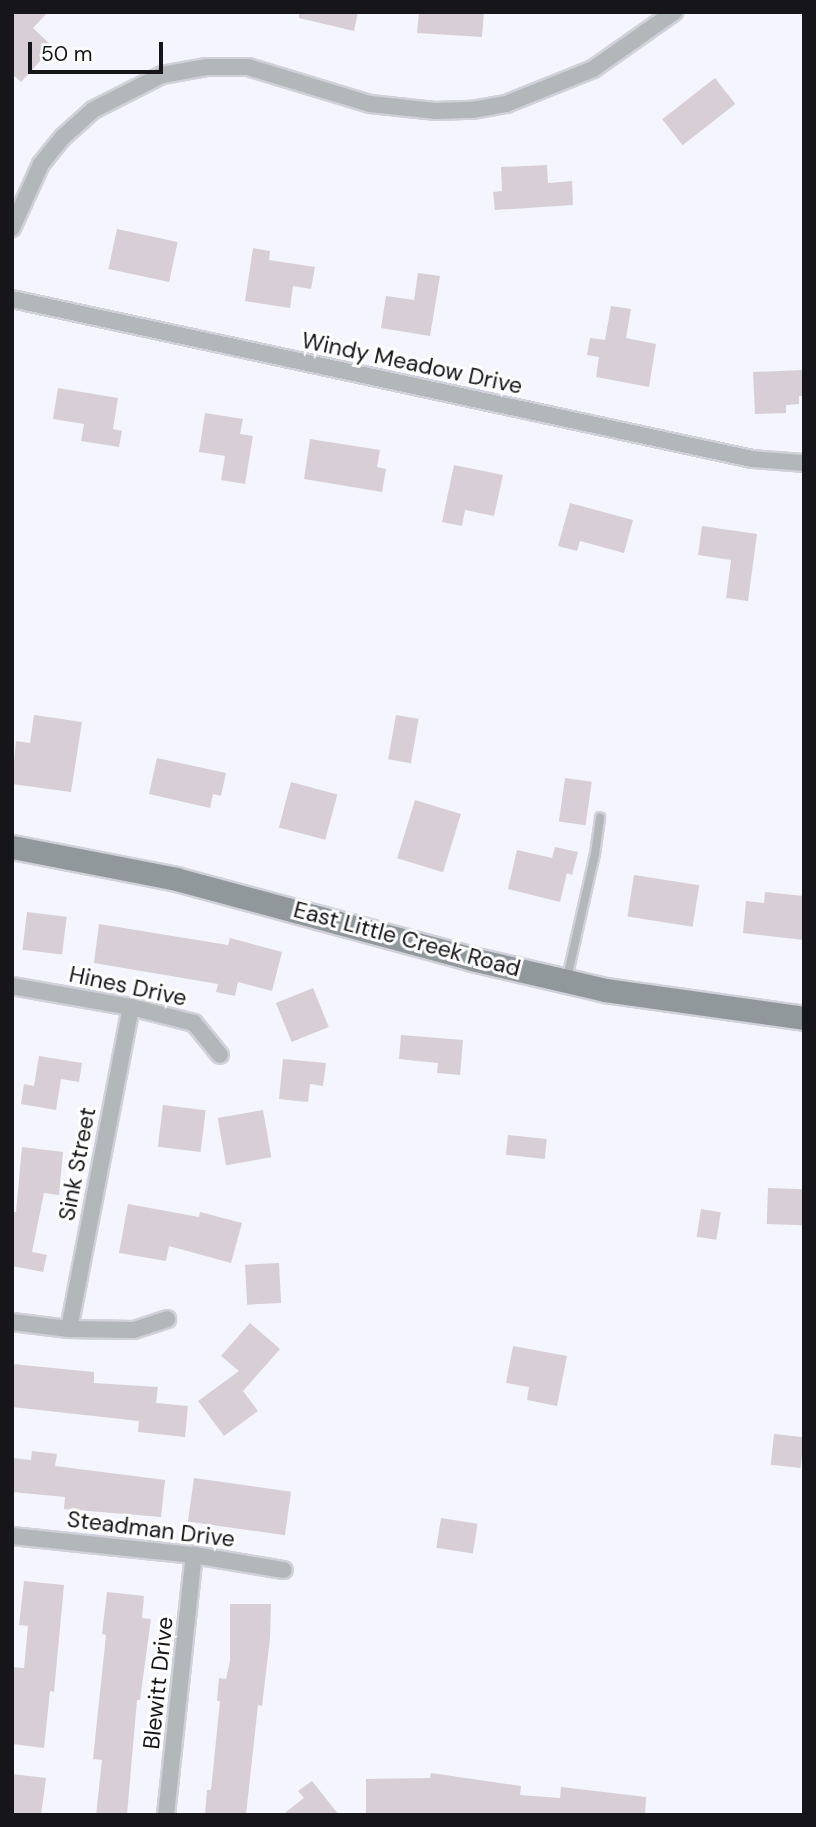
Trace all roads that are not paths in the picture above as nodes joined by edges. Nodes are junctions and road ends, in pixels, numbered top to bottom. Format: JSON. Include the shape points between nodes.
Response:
{"nodes":[{"id":1,"x":674,"y":12,"type":"edge"},
{"id":2,"x":12,"y":228,"type":"edge"},
{"id":3,"x":12,"y":299,"type":"edge"},
{"id":4,"x":804,"y":463,"type":"edge"},
{"id":5,"x":600,"y":817,"type":"dead end"},
{"id":6,"x":12,"y":848,"type":"edge"},
{"id":7,"x":566,"y":981,"type":"junction"},
{"id":8,"x":12,"y":986,"type":"edge"},
{"id":9,"x":131,"y":1007,"type":"junction"},
{"id":10,"x":804,"y":1018,"type":"edge"},
{"id":11,"x":220,"y":1055,"type":"dead end"},
{"id":12,"x":167,"y":1318,"type":"dead end"},
{"id":13,"x":12,"y":1322,"type":"edge"},
{"id":14,"x":69,"y":1329,"type":"junction"},
{"id":15,"x":12,"y":1536,"type":"edge"},
{"id":16,"x":194,"y":1555,"type":"junction"},
{"id":17,"x":284,"y":1570,"type":"dead end"},
{"id":18,"x":166,"y":1815,"type":"edge"}],
"edges":[{"from":1,"to":2,"type":"street","via":[[593,69],[506,104],[472,110],[370,104],[248,67],[207,67],[163,75],[93,110],[63,137],[41,164]]},
{"from":3,"to":4,"type":"street","name":"Windy Meadow Drive","via":[[752,459]]},
{"from":5,"to":7,"type":"lane"},
{"from":6,"to":7,"type":"street","name":"East Little Creek Road","via":[[176,879]]},
{"from":7,"to":10,"type":"street","name":"East Little Creek Road"},
{"from":8,"to":9,"type":"street","name":"Hines Drive"},
{"from":9,"to":11,"type":"street","name":"Hines Drive","via":[[194,1023]]},
{"from":9,"to":14,"type":"street","name":"Sink Street"},
{"from":12,"to":14,"type":"street","via":[[134,1330]]},
{"from":13,"to":14,"type":"street"},
{"from":15,"to":16,"type":"street","name":"Steadman Drive"},
{"from":16,"to":17,"type":"street","name":"Steadman Drive"},
{"from":16,"to":18,"type":"street","name":"Blewitt Drive"}]}
